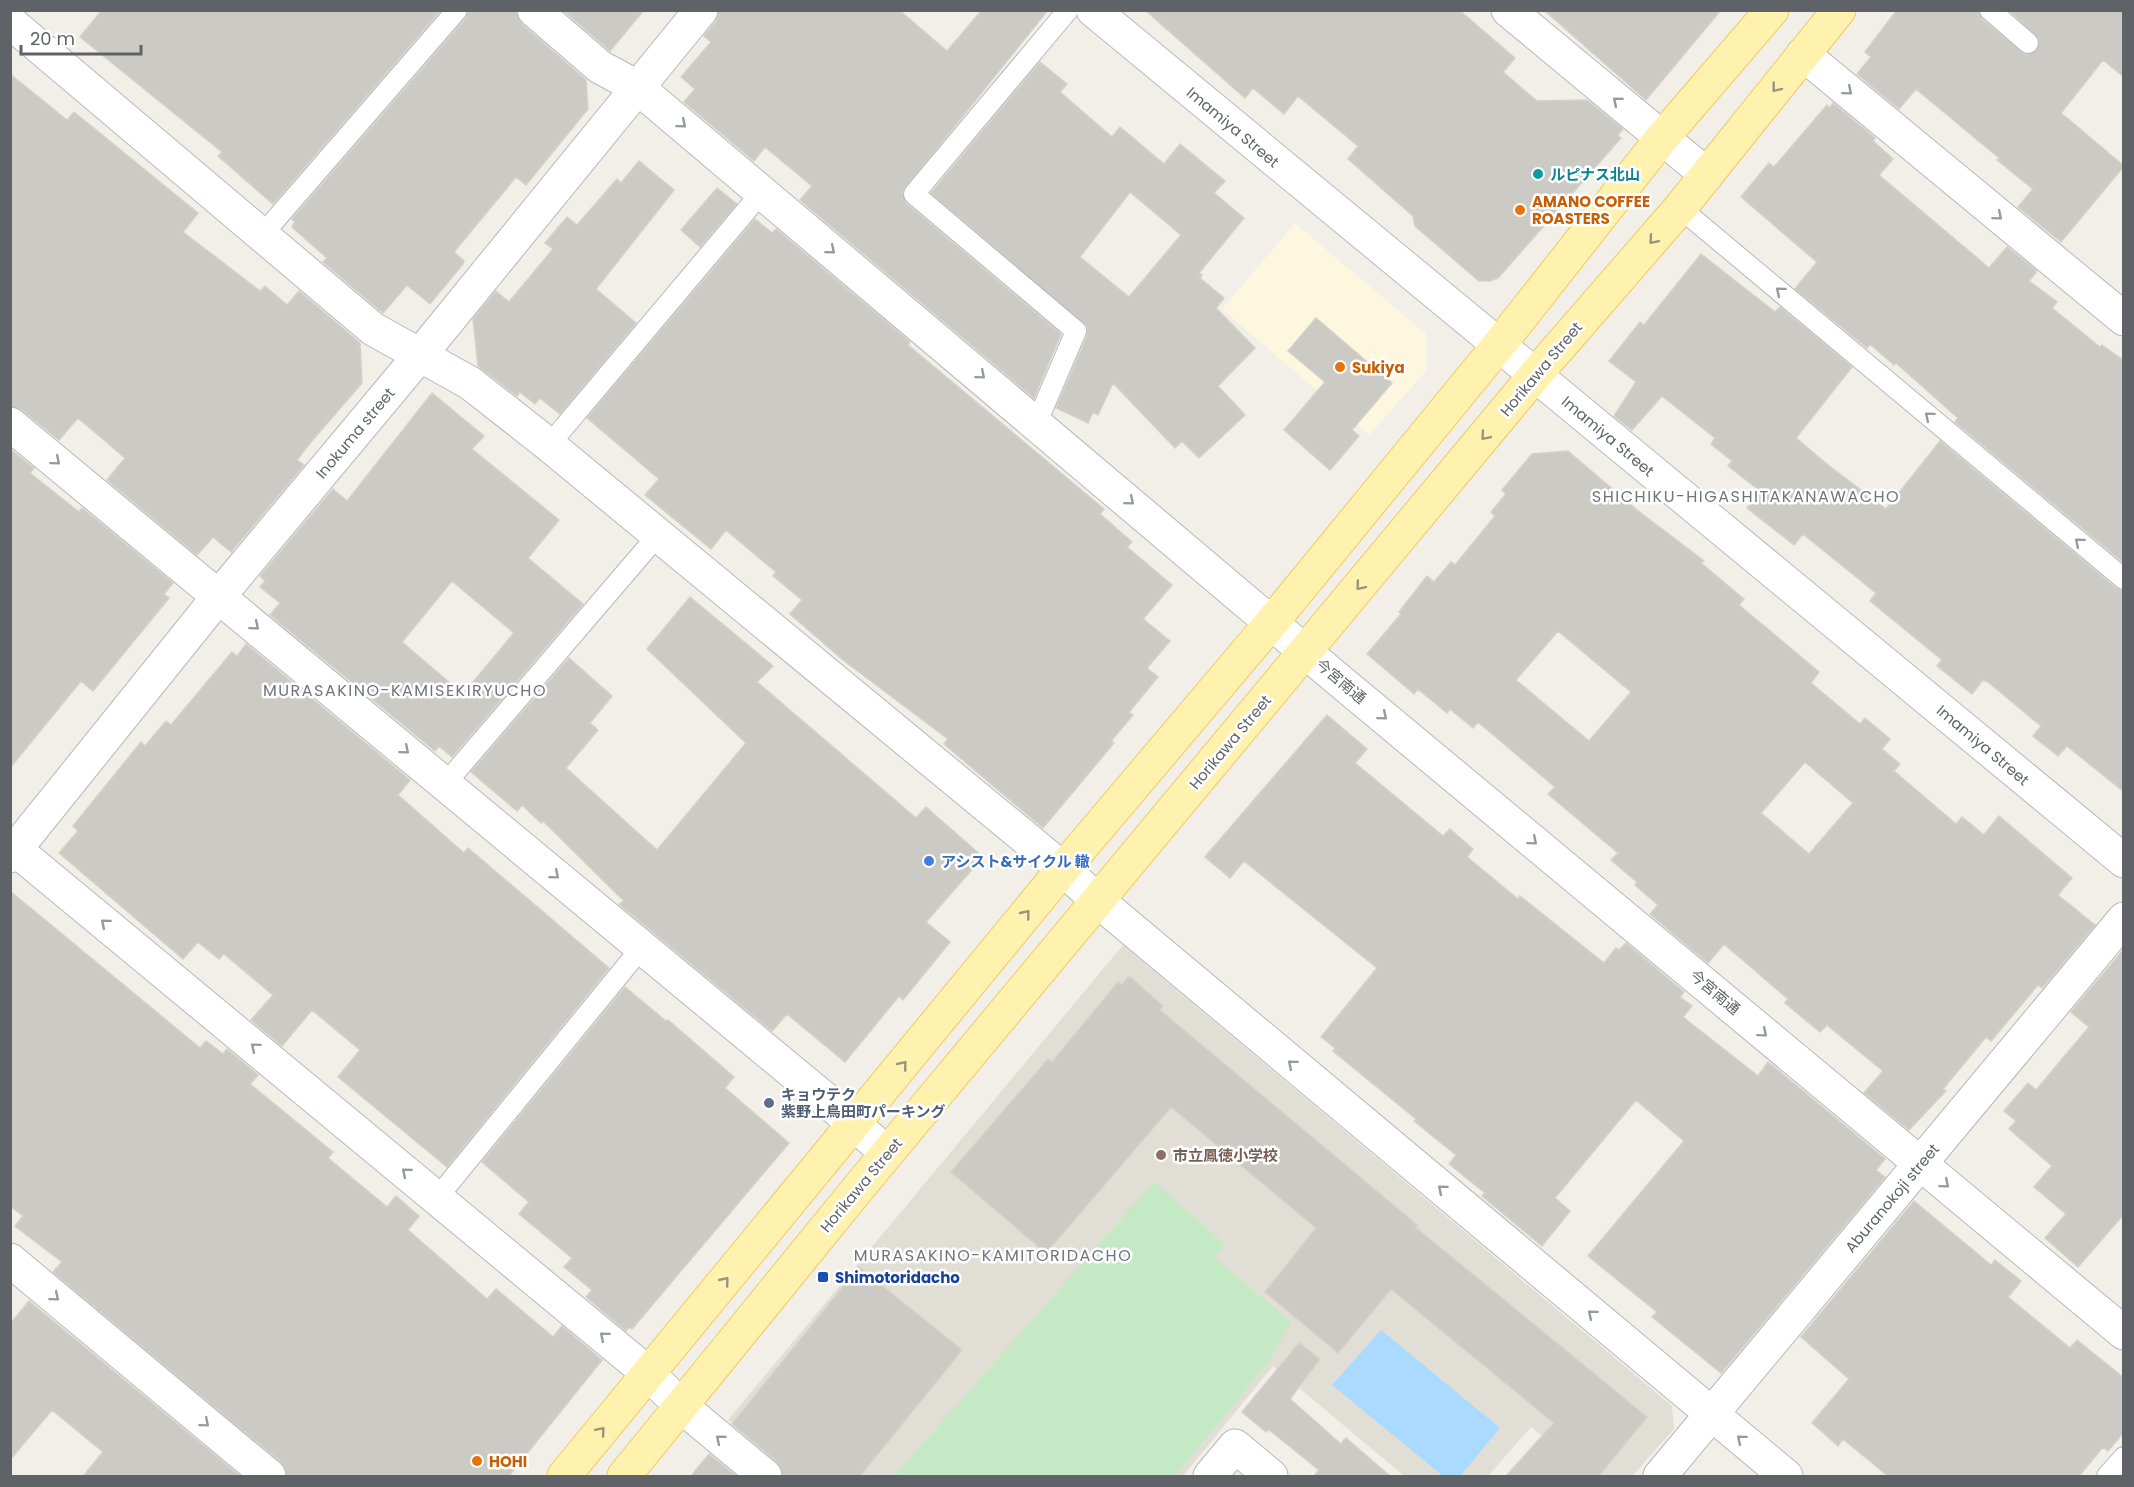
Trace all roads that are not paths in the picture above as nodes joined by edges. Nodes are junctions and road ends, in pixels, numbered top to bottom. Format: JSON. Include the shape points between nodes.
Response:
{"nodes":[{"id":1,"x":457,"y":10,"type":"edge"},
{"id":2,"x":534,"y":10,"type":"edge"},
{"id":3,"x":701,"y":10,"type":"edge"},
{"id":4,"x":1068,"y":10,"type":"edge"},
{"id":5,"x":1093,"y":10,"type":"edge"},
{"id":6,"x":1509,"y":10,"type":"edge"},
{"id":7,"x":1772,"y":10,"type":"edge"},
{"id":8,"x":1839,"y":10,"type":"edge"},
{"id":9,"x":1990,"y":10,"type":"edge"},
{"id":10,"x":14,"y":33,"type":"edge"},
{"id":11,"x":2028,"y":43,"type":"dead end"},
{"id":12,"x":1803,"y":54,"type":"junction"},
{"id":13,"x":637,"y":87,"type":"junction"},
{"id":14,"x":1662,"y":138,"type":"junction"},
{"id":15,"x":1707,"y":175,"type":"junction"},
{"id":16,"x":762,"y":192,"type":"junction"},
{"id":17,"x":1680,"y":208,"type":"junction"},
{"id":18,"x":262,"y":235,"type":"junction"},
{"id":19,"x":2124,"y":320,"type":"edge"},
{"id":20,"x":1498,"y":345,"type":"junction"},
{"id":21,"x":420,"y":355,"type":"junction"},
{"id":22,"x":1535,"y":375,"type":"junction"},
{"id":23,"x":1037,"y":422,"type":"junction"},
{"id":24,"x":10,"y":424,"type":"edge"},
{"id":25,"x":549,"y":445,"type":"junction"},
{"id":26,"x":658,"y":535,"type":"junction"},
{"id":27,"x":2124,"y":579,"type":"edge"},
{"id":28,"x":219,"y":596,"type":"junction"},
{"id":29,"x":1272,"y":622,"type":"junction"},
{"id":30,"x":1306,"y":652,"type":"junction"},
{"id":31,"x":445,"y":784,"type":"junction"},
{"id":32,"x":12,"y":850,"type":"edge"},
{"id":33,"x":2124,"y":861,"type":"edge"},
{"id":34,"x":1063,"y":869,"type":"junction"},
{"id":35,"x":1097,"y":900,"type":"junction"},
{"id":36,"x":2124,"y":919,"type":"edge"},
{"id":37,"x":642,"y":947,"type":"junction"},
{"id":38,"x":855,"y":1124,"type":"junction"},
{"id":39,"x":887,"y":1153,"type":"junction"},
{"id":40,"x":1920,"y":1164,"type":"junction"},
{"id":41,"x":437,"y":1198,"type":"junction"},
{"id":42,"x":10,"y":1260,"type":"edge"},
{"id":43,"x":2124,"y":1333,"type":"edge"},
{"id":44,"x":649,"y":1374,"type":"junction"},
{"id":45,"x":681,"y":1406,"type":"junction"},
{"id":46,"x":1712,"y":1414,"type":"junction"},
{"id":47,"x":2124,"y":1457,"type":"edge"},
{"id":48,"x":269,"y":1476,"type":"edge"},
{"id":49,"x":564,"y":1476,"type":"edge"},
{"id":50,"x":624,"y":1476,"type":"edge"},
{"id":51,"x":765,"y":1476,"type":"edge"},
{"id":52,"x":1210,"y":1476,"type":"edge"},
{"id":53,"x":1271,"y":1476,"type":"edge"},
{"id":54,"x":1660,"y":1476,"type":"edge"},
{"id":55,"x":1786,"y":1476,"type":"edge"},
{"id":56,"x":2107,"y":1476,"type":"edge"}],
"edges":[{"from":1,"to":18,"type":"lane"},
{"from":2,"to":13,"type":"street","name":"今宮南通","via":[[600,67]]},
{"from":3,"to":13,"type":"street","name":"Inokuma street"},
{"from":4,"to":23,"type":"lane","via":[[914,194],[1076,331]]},
{"from":5,"to":20,"type":"street","name":"Imamiya Street"},
{"from":14,"to":6,"type":"street","one_way":true},
{"from":7,"to":14,"type":"main road"},
{"from":8,"to":12,"type":"main road","name":"Horikawa Street"},
{"from":9,"to":11,"type":"lane"},
{"from":10,"to":18,"type":"street"},
{"from":12,"to":15,"type":"main road","name":"Horikawa Street","one_way":true},
{"from":12,"to":19,"type":"street","one_way":true},
{"from":13,"to":16,"type":"street","name":"今宮南通","one_way":true},
{"from":13,"to":21,"type":"street","name":"Inokuma street"},
{"from":14,"to":15,"type":"street"},
{"from":14,"to":20,"type":"main road"},
{"from":15,"to":17,"type":"main road","name":"Horikawa Street"},
{"from":16,"to":23,"type":"street","name":"今宮南通","one_way":true},
{"from":16,"to":25,"type":"lane"},
{"from":17,"to":22,"type":"main road","name":"Horikawa Street","one_way":true},
{"from":27,"to":17,"type":"lane","one_way":true},
{"from":18,"to":21,"type":"street","via":[[373,329]]},
{"from":20,"to":22,"type":"street","name":"Imamiya Street"},
{"from":20,"to":29,"type":"main road"},
{"from":21,"to":25,"type":"street","via":[[470,383]]},
{"from":21,"to":28,"type":"street","name":"Inokuma street"},
{"from":22,"to":30,"type":"main road","name":"Horikawa Street","one_way":true},
{"from":22,"to":33,"type":"street","name":"Imamiya Street"},
{"from":23,"to":29,"type":"street","name":"今宮南通","one_way":true},
{"from":24,"to":28,"type":"street","one_way":true},
{"from":25,"to":26,"type":"street"},
{"from":26,"to":31,"type":"lane"},
{"from":26,"to":34,"type":"street"},
{"from":28,"to":31,"type":"street","one_way":true},
{"from":28,"to":32,"type":"street","name":"Inokuma street"},
{"from":29,"to":30,"type":"street","name":"今宮南通"},
{"from":29,"to":34,"type":"main road"},
{"from":30,"to":35,"type":"main road","name":"Horikawa Street"},
{"from":30,"to":40,"type":"street","name":"今宮南通","one_way":true},
{"from":31,"to":37,"type":"street","one_way":true},
{"from":41,"to":32,"type":"street","one_way":true},
{"from":34,"to":35,"type":"street"},
{"from":38,"to":34,"type":"main road","one_way":true},
{"from":35,"to":39,"type":"main road","name":"Horikawa Street"},
{"from":46,"to":35,"type":"street","one_way":true},
{"from":36,"to":40,"type":"street","name":"Aburanokoji street"},
{"from":37,"to":38,"type":"street"},
{"from":37,"to":41,"type":"lane"},
{"from":38,"to":39,"type":"street"},
{"from":44,"to":38,"type":"main road","one_way":true},
{"from":39,"to":45,"type":"main road","name":"Horikawa Street"},
{"from":40,"to":43,"type":"street","name":"今宮南通","one_way":true},
{"from":40,"to":46,"type":"street","name":"Aburanokoji street"},
{"from":44,"to":41,"type":"street","one_way":true},
{"from":42,"to":48,"type":"street","one_way":true},
{"from":44,"to":45,"type":"street"},
{"from":49,"to":44,"type":"main road","one_way":true},
{"from":45,"to":50,"type":"main road","name":"Horikawa Street"},
{"from":51,"to":45,"type":"street","one_way":true},
{"from":46,"to":54,"type":"street","name":"Aburanokoji street"},
{"from":55,"to":46,"type":"street","one_way":true},
{"from":47,"to":56,"type":"lane"},
{"from":52,"to":53,"type":"street","via":[[1236,1446]]}]}
